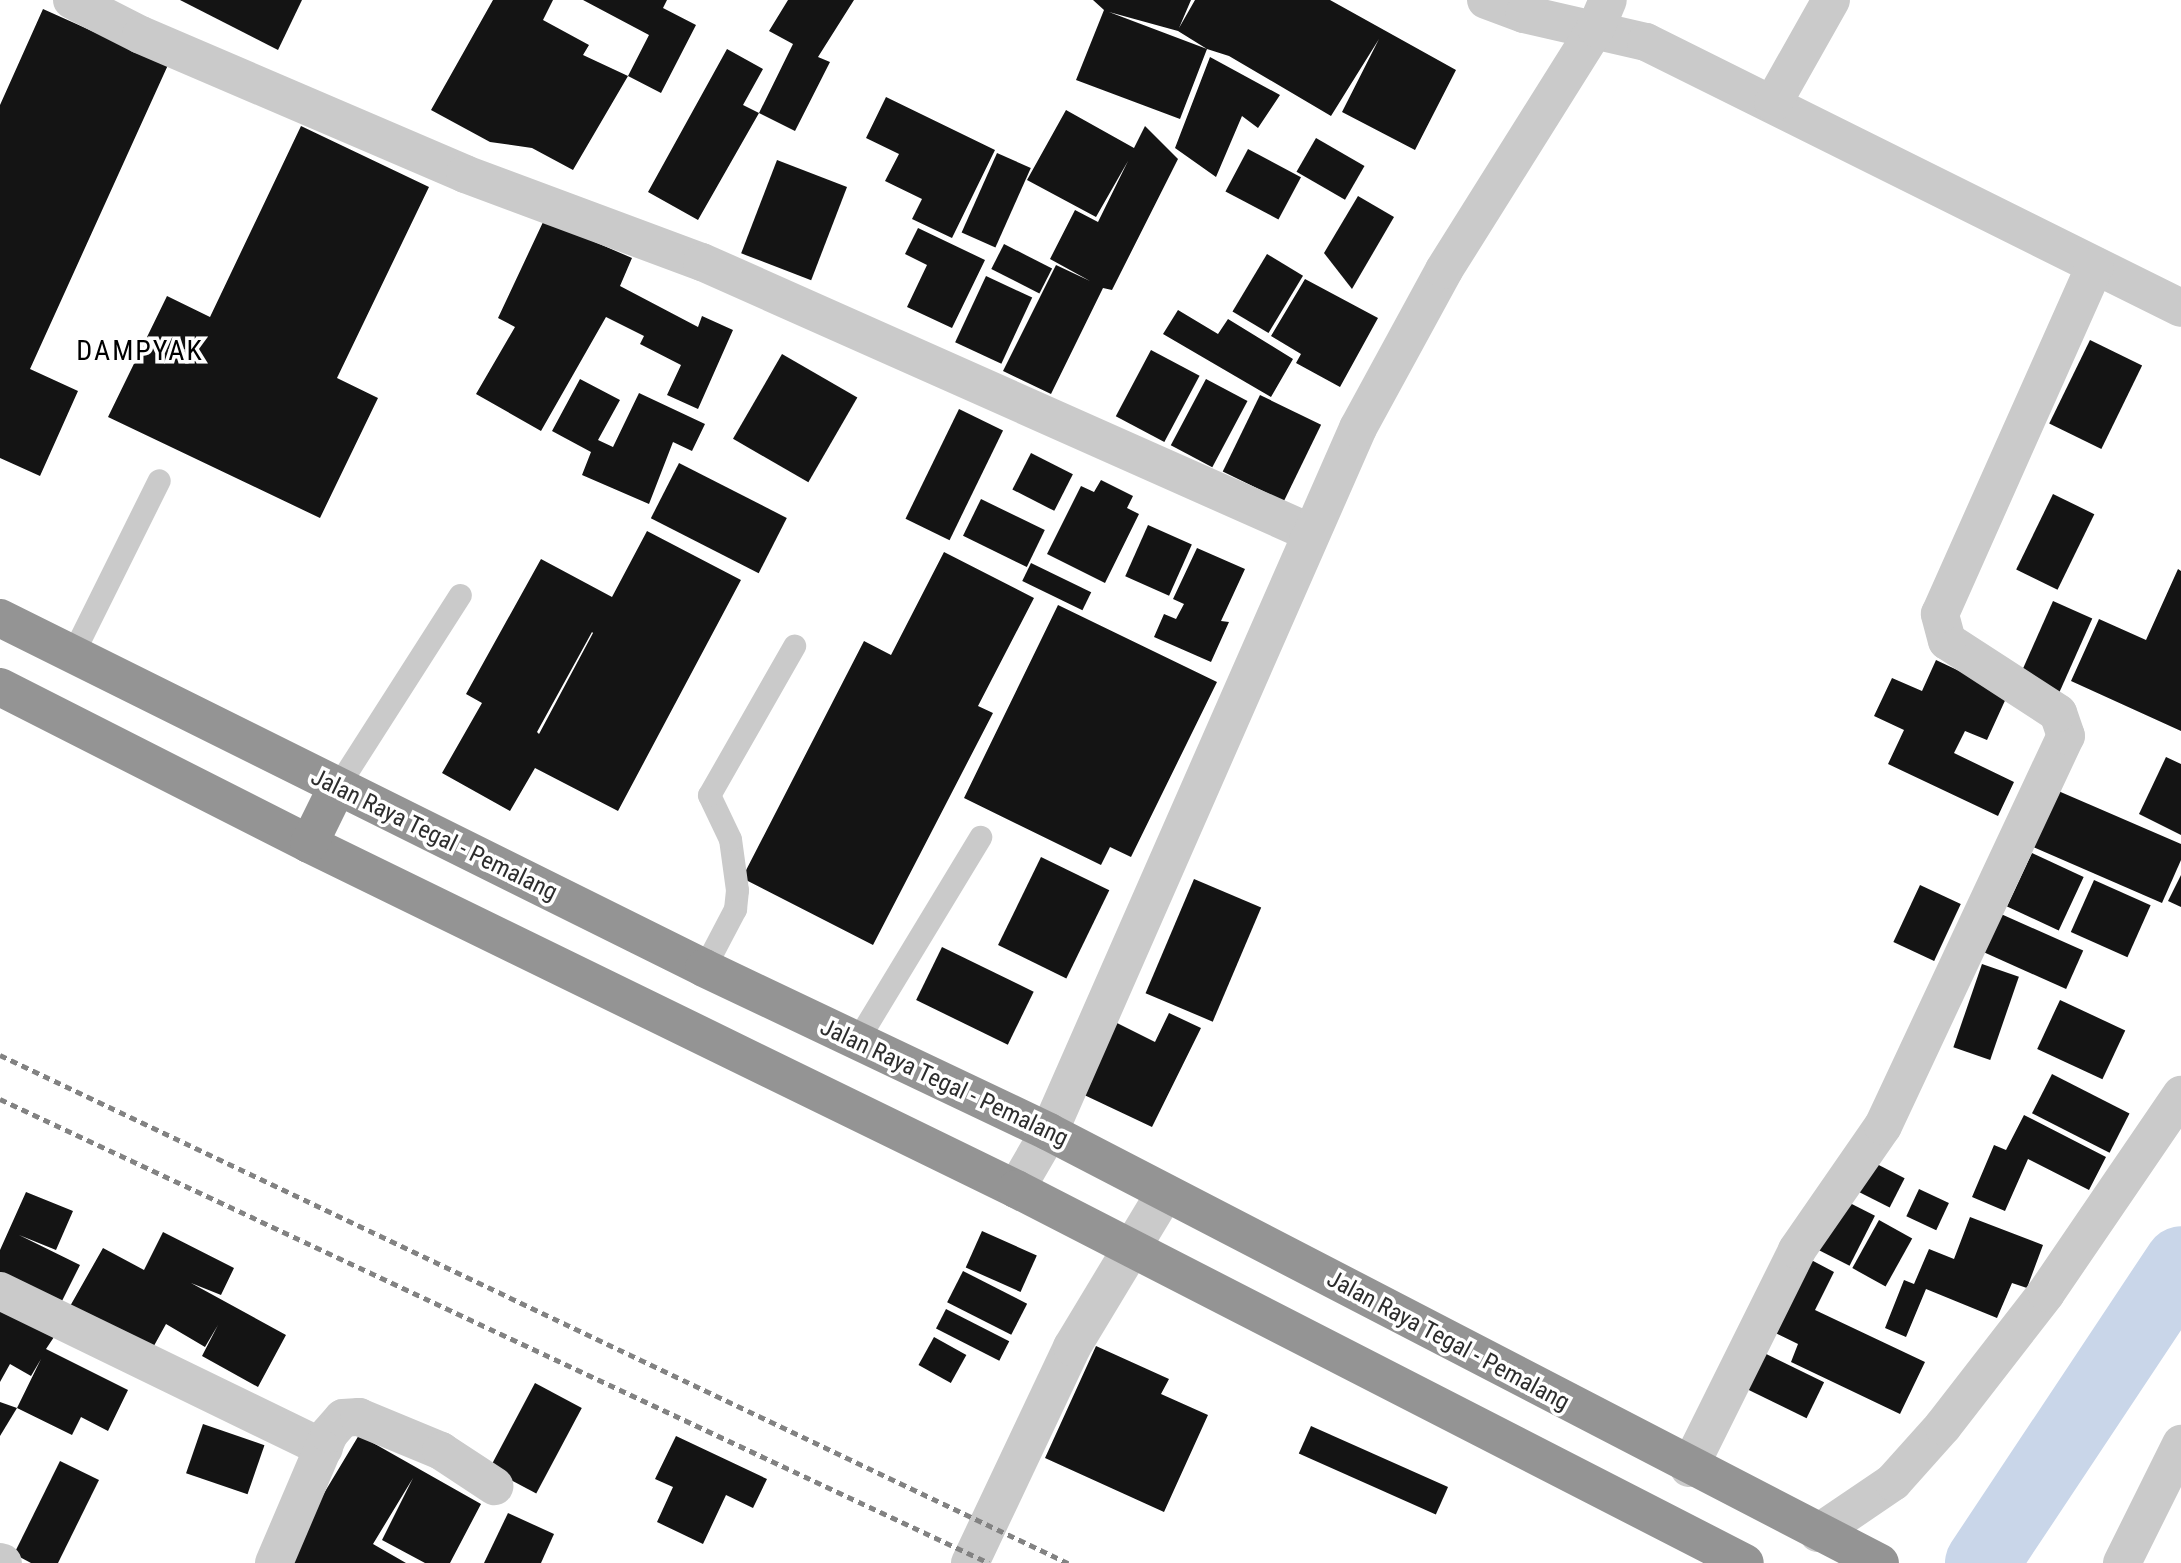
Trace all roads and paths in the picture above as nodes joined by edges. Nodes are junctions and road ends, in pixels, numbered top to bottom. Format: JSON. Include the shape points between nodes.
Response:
{"nodes":[{"id":1,"x":72,"y":0,"type":"edge"},
{"id":2,"x":1486,"y":0,"type":"edge"},
{"id":3,"x":1831,"y":0,"type":"edge"},
{"id":4,"x":1602,"y":14,"type":"edge"},
{"id":5,"x":1773,"y":103,"type":"junction"},
{"id":6,"x":2095,"y":266,"type":"junction"},
{"id":7,"x":2181,"y":308,"type":"edge"},
{"id":8,"x":159,"y":480,"type":"dead end"},
{"id":9,"x":1309,"y":532,"type":"junction"},
{"id":10,"x":460,"y":595,"type":"dead end"},
{"id":11,"x":0,"y":618,"type":"edge"},
{"id":12,"x":794,"y":646,"type":"dead end"},
{"id":13,"x":72,"y":654,"type":"junction"},
{"id":14,"x":0,"y":687,"type":"edge"},
{"id":15,"x":337,"y":787,"type":"junction"},
{"id":16,"x":980,"y":836,"type":"dead end"},
{"id":17,"x":309,"y":844,"type":"junction"},
{"id":18,"x":704,"y":968,"type":"junction"},
{"id":19,"x":856,"y":1042,"type":"junction"},
{"id":20,"x":2181,"y":1095,"type":"edge"},
{"id":21,"x":1049,"y":1132,"type":"junction"},
{"id":22,"x":1016,"y":1189,"type":"junction"},
{"id":23,"x":1165,"y":1193,"type":"junction"},
{"id":24,"x":1132,"y":1249,"type":"junction"},
{"id":25,"x":0,"y":1292,"type":"edge"},
{"id":26,"x":2181,"y":1444,"type":"edge"},
{"id":27,"x":324,"y":1448,"type":"junction"},
{"id":28,"x":1689,"y":1468,"type":"junction"},
{"id":29,"x":494,"y":1486,"type":"dead end"},
{"id":30,"x":1819,"y":1534,"type":"junction"},
{"id":31,"x":274,"y":1563,"type":"edge"},
{"id":32,"x":970,"y":1563,"type":"edge"},
{"id":33,"x":1745,"y":1563,"type":"edge"},
{"id":34,"x":1880,"y":1563,"type":"edge"},
{"id":35,"x":2122,"y":1563,"type":"edge"}],
"edges":[{"from":1,"to":9,"type":"street","via":[[141,35],[453,169],[702,262]]},
{"from":2,"to":4,"type":"street","via":[[1524,14]]},
{"from":3,"to":5,"type":"street"},
{"from":4,"to":5,"type":"street","via":[[1646,42]]},
{"from":4,"to":9,"type":"street","via":[[1444,270],[1358,428]]},
{"from":5,"to":6,"type":"street"},
{"from":6,"to":7,"type":"street"},
{"from":6,"to":28,"type":"street","via":[[1941,614],[1947,641],[2059,713],[2066,736],[1883,1126],[1797,1250]]},
{"from":8,"to":13,"type":"lane"},
{"from":9,"to":21,"type":"street"},
{"from":10,"to":15,"type":"lane"},
{"from":11,"to":13,"type":"highway","name":"Jalan Raya Tegal - Pemalang"},
{"from":12,"to":18,"type":"lane","via":[[709,795],[730,839],[737,890],[735,909]]},
{"from":13,"to":15,"type":"highway","name":"Jalan Raya Tegal - Pemalang"},
{"from":14,"to":17,"type":"highway"},
{"from":15,"to":17,"type":"highway"},
{"from":15,"to":18,"type":"highway","name":"Jalan Raya Tegal - Pemalang"},
{"from":16,"to":19,"type":"lane"},
{"from":17,"to":22,"type":"highway"},
{"from":18,"to":19,"type":"highway","name":"Jalan Raya Tegal - Pemalang"},
{"from":19,"to":21,"type":"highway","name":"Jalan Raya Tegal - Pemalang"},
{"from":20,"to":30,"type":"street","via":[[2046,1293],[1943,1426],[1893,1482]]},
{"from":21,"to":22,"type":"street"},
{"from":21,"to":23,"type":"highway","name":"Jalan Raya Tegal - Pemalang"},
{"from":22,"to":24,"type":"highway"},
{"from":23,"to":24,"type":"street"},
{"from":23,"to":28,"type":"highway","name":"Jalan Raya Tegal - Pemalang"},
{"from":24,"to":32,"type":"street","via":[[1072,1347]]},
{"from":24,"to":33,"type":"highway"},
{"from":25,"to":27,"type":"street"},
{"from":26,"to":35,"type":"street"},
{"from":27,"to":29,"type":"street","via":[[342,1418],[359,1417],[441,1451]]},
{"from":27,"to":31,"type":"street"},
{"from":28,"to":30,"type":"highway","name":"Jalan Raya Tegal - Pemalang"},
{"from":30,"to":34,"type":"highway","name":"Jalan Raya Tegal - Pemalang"}]}
